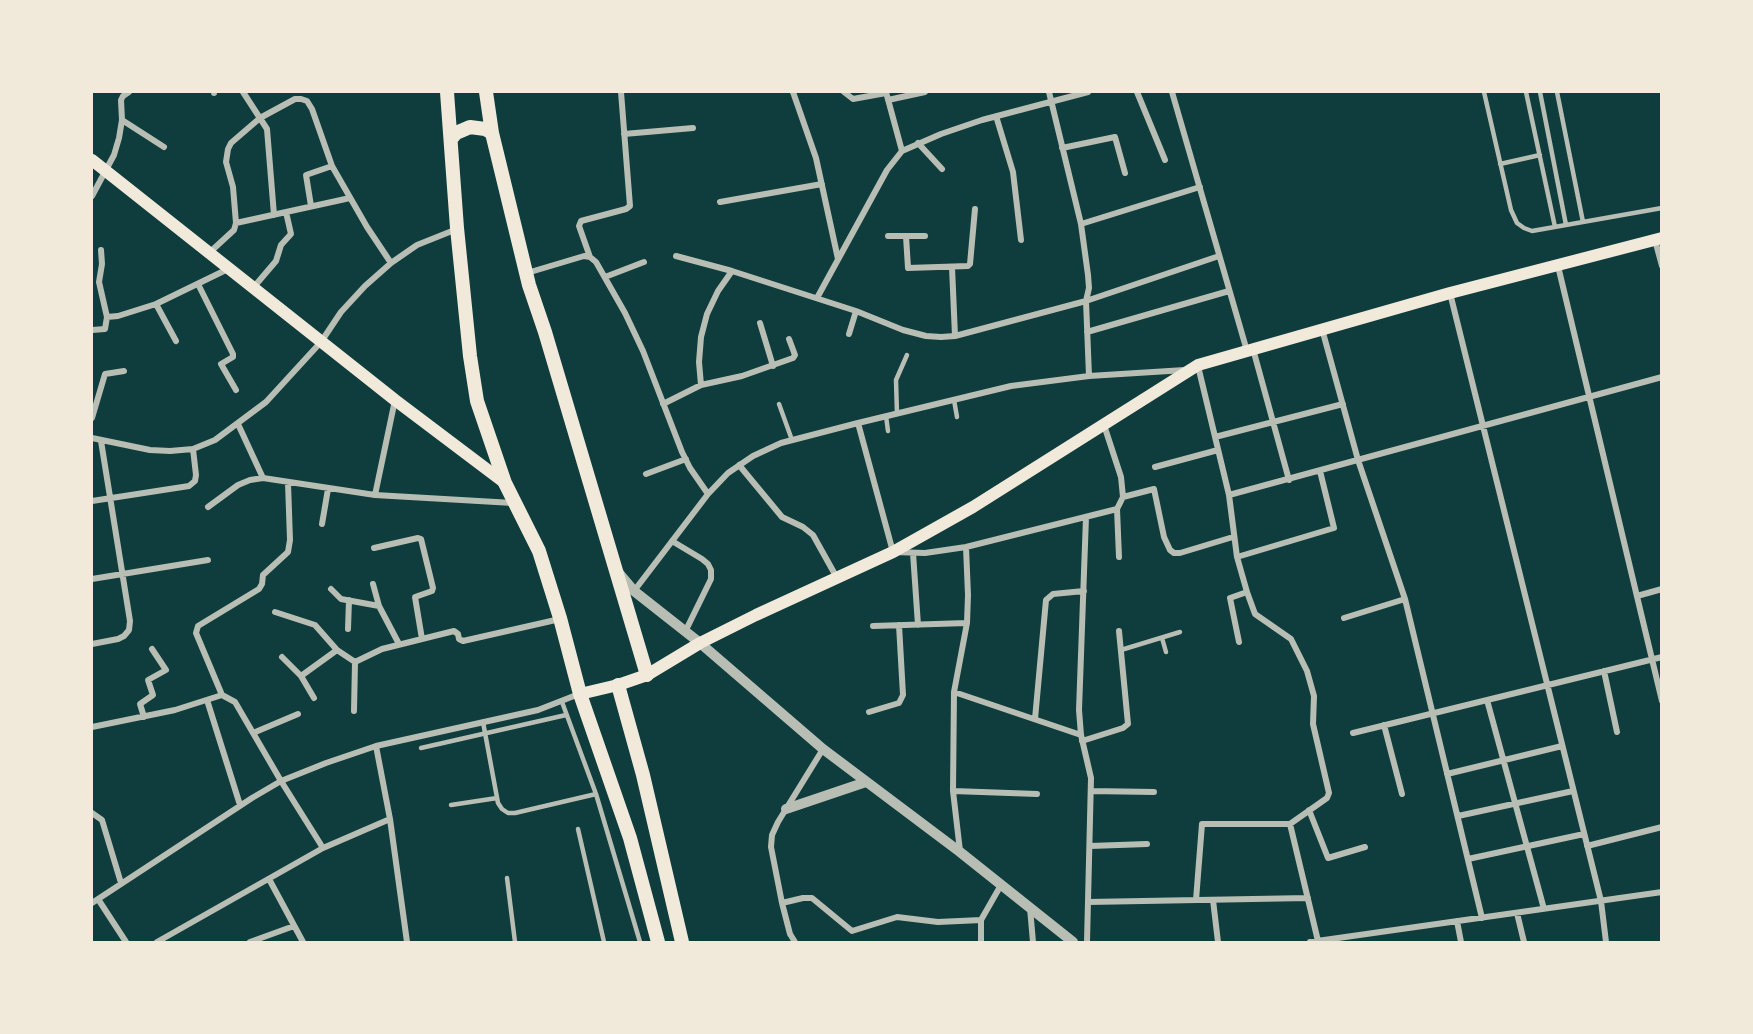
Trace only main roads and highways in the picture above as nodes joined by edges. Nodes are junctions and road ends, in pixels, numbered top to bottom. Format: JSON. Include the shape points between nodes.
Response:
{"nodes":[{"id":1,"x":447,"y":92,"type":"edge"},
{"id":2,"x":486,"y":92,"type":"edge"},
{"id":3,"x":492,"y":133,"type":"junction"},
{"id":4,"x":451,"y":139,"type":"junction"},
{"id":5,"x":92,"y":160,"type":"edge"},
{"id":6,"x":1658,"y":239,"type":"edge"},
{"id":7,"x":505,"y":483,"type":"junction"},
{"id":8,"x":647,"y":675,"type":"junction"},
{"id":9,"x":618,"y":685,"type":"junction"},
{"id":10,"x":580,"y":694,"type":"junction"},
{"id":11,"x":658,"y":942,"type":"edge"},
{"id":12,"x":682,"y":942,"type":"edge"}],
"edges":[{"from":1,"to":4,"type":"main road"},
{"from":2,"to":3,"type":"main road"},
{"from":3,"to":4,"type":"main road","via":[[470,127]]},
{"from":3,"to":8,"type":"main road","via":[[526,273]]},
{"from":4,"to":7,"type":"main road","via":[[477,401]]},
{"from":5,"to":7,"type":"main road"},
{"from":6,"to":8,"type":"main road","via":[[1450,293],[1193,367],[973,507],[892,552],[700,643]]},
{"from":7,"to":10,"type":"main road","via":[[539,551]]},
{"from":8,"to":9,"type":"main road"},
{"from":9,"to":10,"type":"main road"},
{"from":9,"to":12,"type":"main road"},
{"from":10,"to":11,"type":"main road","via":[[630,838]]}]}
